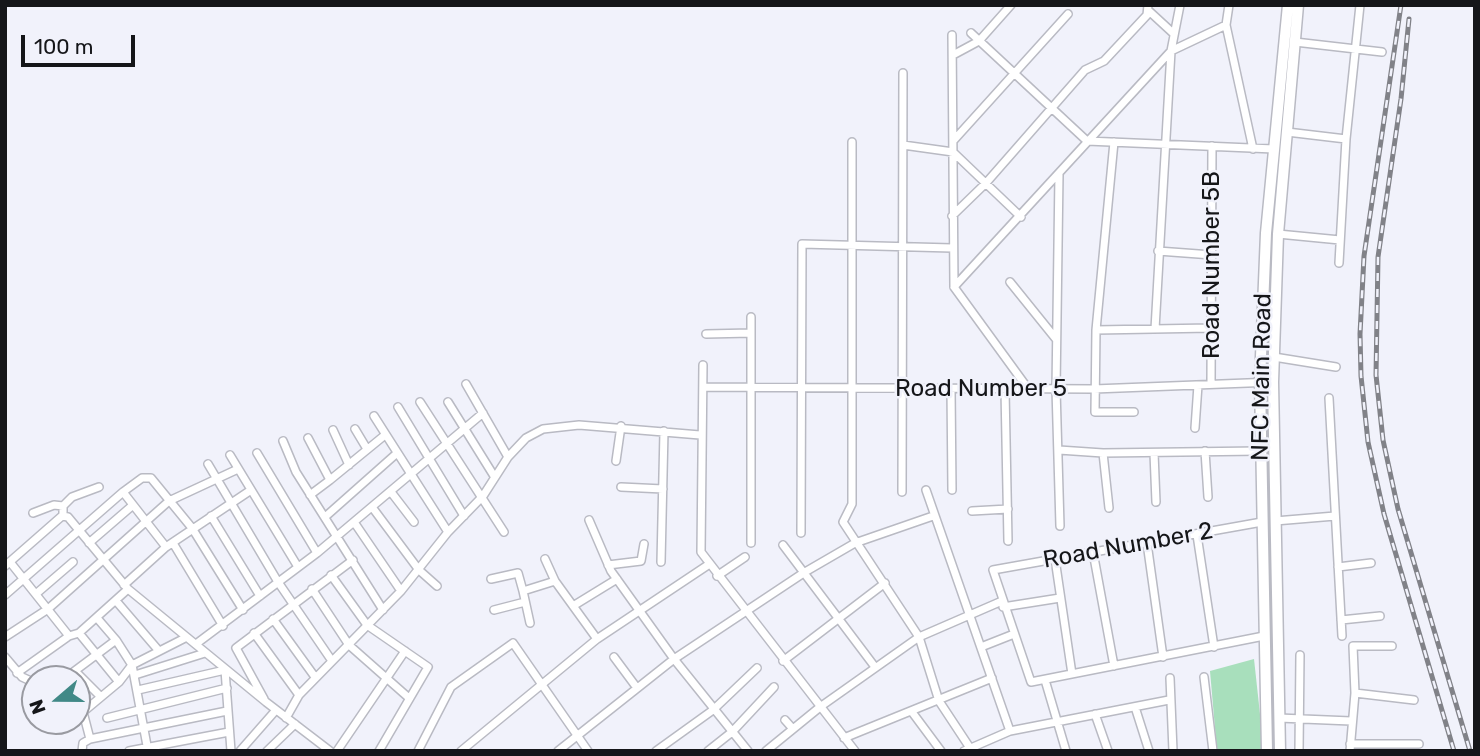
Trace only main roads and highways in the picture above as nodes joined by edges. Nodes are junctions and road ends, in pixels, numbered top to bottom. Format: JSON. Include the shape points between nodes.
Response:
{"nodes":[{"id":1,"x":1289,"y":5,"type":"edge"},
{"id":2,"x":1298,"y":5,"type":"edge"},
{"id":3,"x":1285,"y":97,"type":"junction"},
{"id":4,"x":1267,"y":751,"type":"edge"},
{"id":5,"x":1280,"y":751,"type":"edge"}],
"edges":[{"from":1,"to":3,"type":"main road","name":"NFC Main Road"},
{"from":2,"to":3,"type":"main road","name":"NFC Main Road"},
{"from":3,"to":4,"type":"main road","name":"NFC Main Road","via":[[1265,233],[1260,381]]},
{"from":3,"to":5,"type":"main road","name":"NFC Main Road","via":[[1273,382]]}]}
